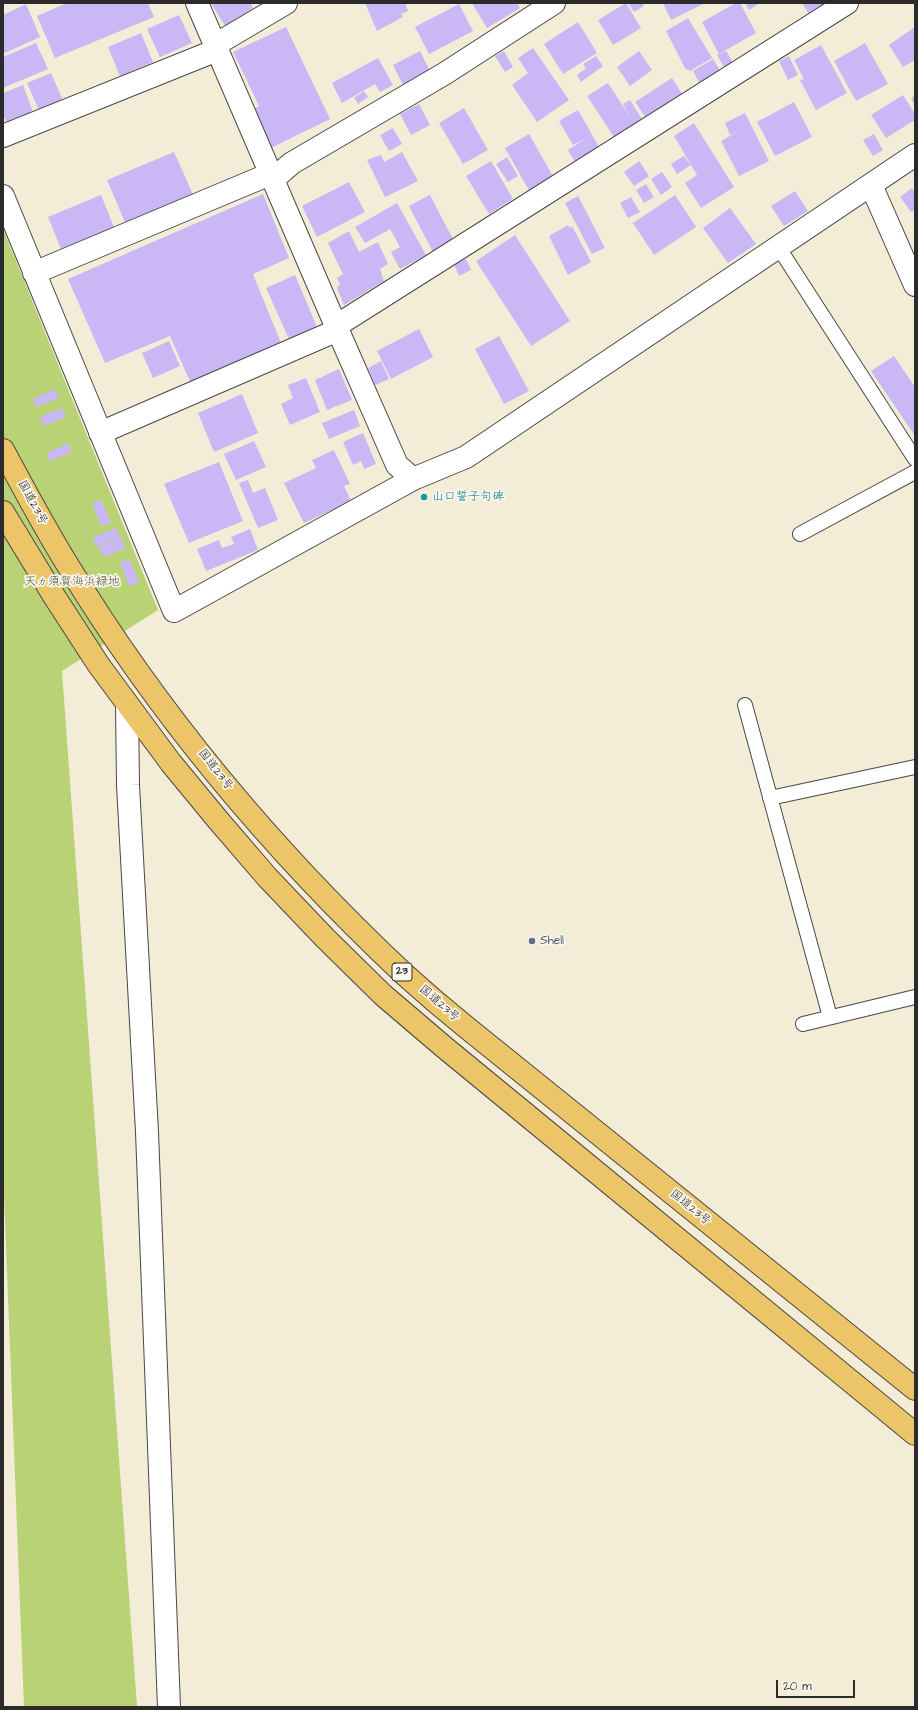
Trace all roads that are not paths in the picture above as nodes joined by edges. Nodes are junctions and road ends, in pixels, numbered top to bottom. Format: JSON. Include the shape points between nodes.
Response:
{"nodes":[{"id":1,"x":197,"y":3,"type":"edge"},
{"id":2,"x":286,"y":3,"type":"edge"},
{"id":3,"x":554,"y":3,"type":"edge"},
{"id":4,"x":847,"y":3,"type":"edge"},
{"id":5,"x":216,"y":47,"type":"junction"},
{"id":6,"x":3,"y":136,"type":"edge"},
{"id":7,"x":915,"y":155,"type":"edge"},
{"id":8,"x":271,"y":176,"type":"junction"},
{"id":9,"x":871,"y":185,"type":"junction"},
{"id":10,"x":3,"y":196,"type":"edge"},
{"id":11,"x":779,"y":248,"type":"junction"},
{"id":12,"x":34,"y":273,"type":"junction"},
{"id":13,"x":915,"y":285,"type":"edge"},
{"id":14,"x":337,"y":328,"type":"junction"},
{"id":15,"x":100,"y":433,"type":"junction"},
{"id":16,"x":3,"y":450,"type":"edge"},
{"id":17,"x":915,"y":459,"type":"edge"},
{"id":18,"x":915,"y":472,"type":"edge"},
{"id":19,"x":413,"y":479,"type":"junction"},
{"id":20,"x":3,"y":512,"type":"edge"},
{"id":21,"x":800,"y":534,"type":"dead end"},
{"id":22,"x":127,"y":705,"type":"junction"},
{"id":23,"x":745,"y":705,"type":"dead end"},
{"id":24,"x":915,"y":767,"type":"edge"},
{"id":25,"x":770,"y":798,"type":"junction"},
{"id":26,"x":915,"y":997,"type":"edge"},
{"id":27,"x":830,"y":1017,"type":"junction"},
{"id":28,"x":803,"y":1024,"type":"dead end"},
{"id":29,"x":915,"y":1389,"type":"edge"},
{"id":30,"x":915,"y":1434,"type":"edge"},
{"id":31,"x":169,"y":1707,"type":"edge"}],
"edges":[{"from":1,"to":5,"type":"street"},
{"from":2,"to":5,"type":"street"},
{"from":3,"to":8,"type":"street","via":[[444,74]]},
{"from":4,"to":14,"type":"street"},
{"from":5,"to":6,"type":"street"},
{"from":5,"to":8,"type":"street"},
{"from":7,"to":9,"type":"street"},
{"from":8,"to":12,"type":"street"},
{"from":8,"to":14,"type":"street"},
{"from":9,"to":11,"type":"street"},
{"from":9,"to":13,"type":"street"},
{"from":10,"to":12,"type":"street"},
{"from":11,"to":17,"type":"lane"},
{"from":11,"to":19,"type":"street","via":[[466,457]]},
{"from":12,"to":15,"type":"street"},
{"from":14,"to":15,"type":"street"},
{"from":14,"to":19,"type":"street","via":[[397,465]]},
{"from":15,"to":19,"type":"street","via":[[174,611]]},
{"from":16,"to":29,"type":"highway","name":"国道23号","number":"23","via":[[67,565],[146,682],[242,805],[342,912],[405,974],[466,1027]]},
{"from":18,"to":21,"type":"lane"},
{"from":20,"to":22,"type":"highway","number":"23","via":[[54,596]]},
{"from":22,"to":30,"type":"highway","number":"23","via":[[170,763],[267,877],[383,995]]},
{"from":22,"to":31,"type":"street","via":[[128,785],[147,1132]]},
{"from":23,"to":25,"type":"lane"},
{"from":24,"to":25,"type":"lane"},
{"from":25,"to":27,"type":"lane"},
{"from":26,"to":27,"type":"lane"},
{"from":27,"to":28,"type":"lane"}]}
